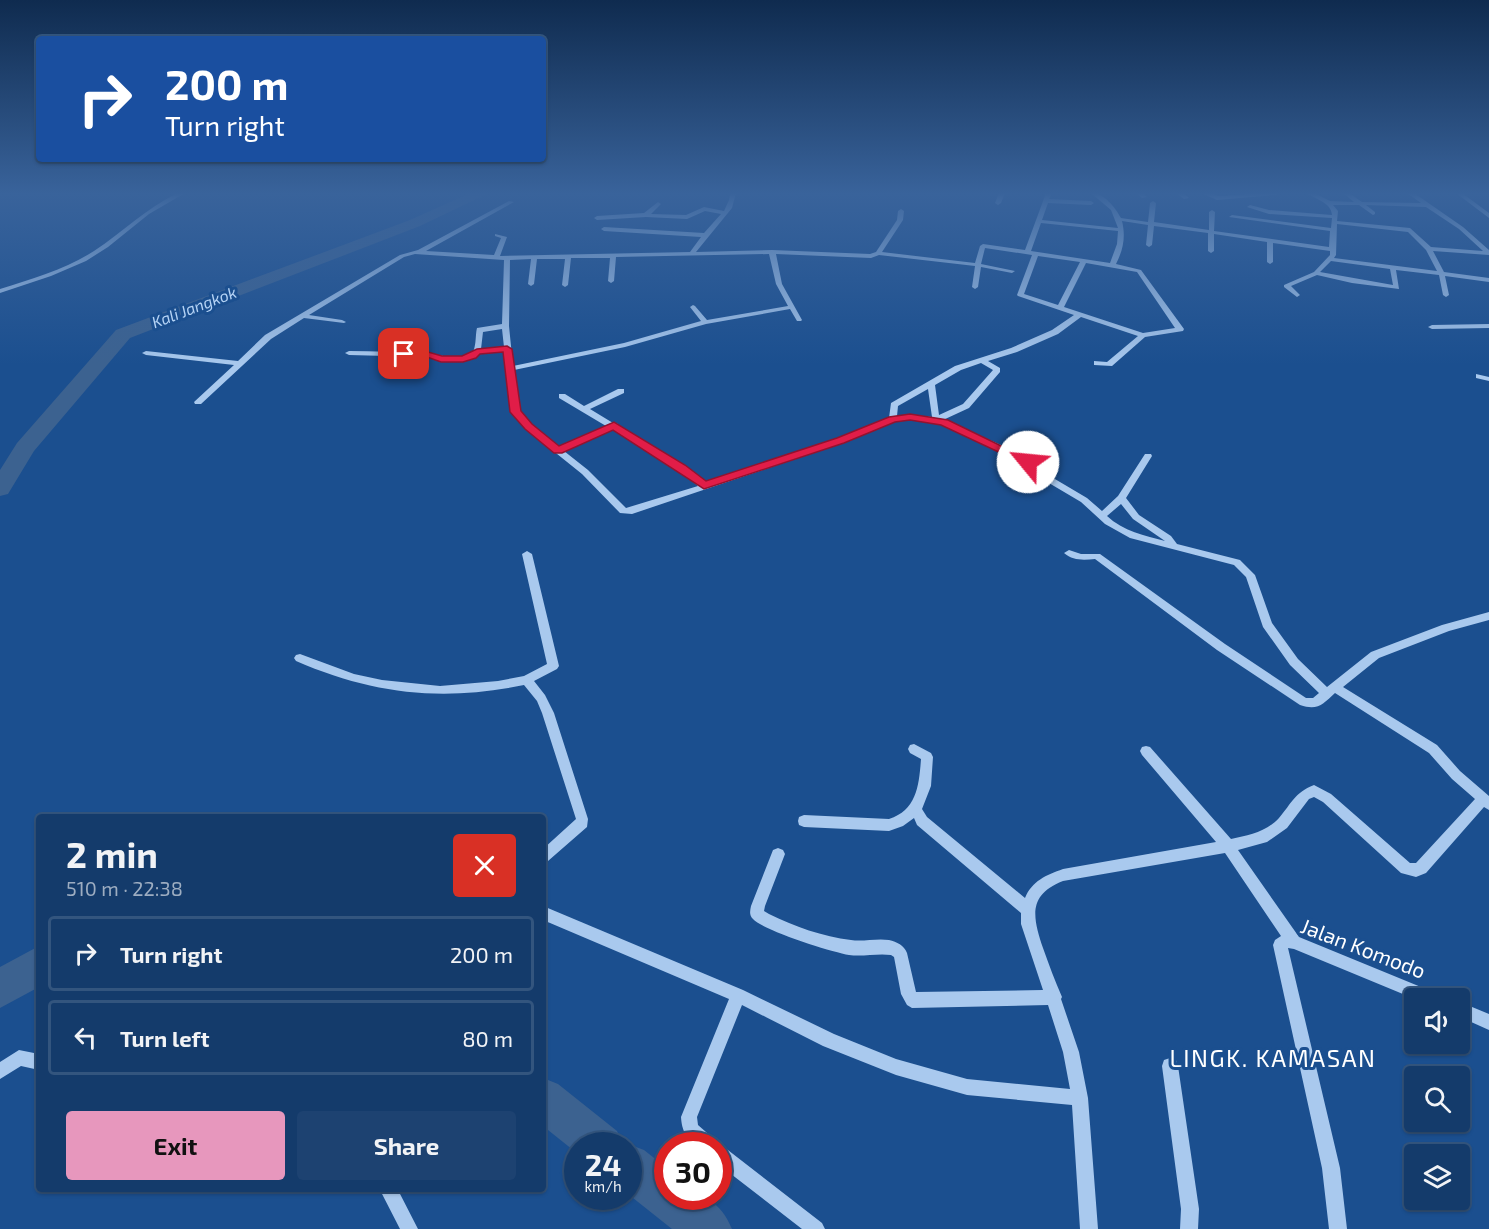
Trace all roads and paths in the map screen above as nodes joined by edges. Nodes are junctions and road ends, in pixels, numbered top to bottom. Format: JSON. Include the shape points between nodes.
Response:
{"nodes":[{"id":1,"x":98,"y":250,"type":"edge"},
{"id":2,"x":422,"y":250,"type":"edge"},
{"id":3,"x":499,"y":250,"type":"edge"},
{"id":4,"x":694,"y":250,"type":"edge"},
{"id":5,"x":880,"y":250,"type":"edge"},
{"id":6,"x":982,"y":250,"type":"edge"},
{"id":7,"x":1016,"y":250,"type":"edge"},
{"id":8,"x":1119,"y":250,"type":"edge"},
{"id":9,"x":1270,"y":250,"type":"edge"},
{"id":10,"x":1332,"y":250,"type":"edge"},
{"id":11,"x":1430,"y":250,"type":"edge"},
{"id":12,"x":1449,"y":250,"type":"edge"},
{"id":13,"x":419,"y":252,"type":"junction"},
{"id":14,"x":772,"y":252,"type":"junction"},
{"id":15,"x":1028,"y":252,"type":"joint"},
{"id":16,"x":692,"y":253,"type":"junction"},
{"id":17,"x":878,"y":253,"type":"junction"},
{"id":18,"x":1489,"y":253,"type":"edge"},
{"id":19,"x":1036,"y":254,"type":"junction"},
{"id":20,"x":613,"y":256,"type":"junction"},
{"id":21,"x":496,"y":257,"type":"junction"},
{"id":22,"x":568,"y":257,"type":"junction"},
{"id":23,"x":507,"y":258,"type":"junction"},
{"id":24,"x":534,"y":258,"type":"junction"},
{"id":25,"x":1330,"y":259,"type":"junction"},
{"id":26,"x":1084,"y":261,"type":"junction"},
{"id":27,"x":1270,"y":262,"type":"dead end"},
{"id":28,"x":978,"y":265,"type":"junction"},
{"id":29,"x":1112,"y":265,"type":"junction"},
{"id":30,"x":1393,"y":269,"type":"junction"},
{"id":31,"x":1012,"y":271,"type":"dead end"},
{"id":32,"x":1316,"y":273,"type":"junction"},
{"id":33,"x":1442,"y":275,"type":"junction"},
{"id":34,"x":1489,"y":280,"type":"edge"},
{"id":35,"x":611,"y":281,"type":"dead end"},
{"id":36,"x":531,"y":284,"type":"dead end"},
{"id":37,"x":566,"y":285,"type":"dead end"},
{"id":38,"x":975,"y":286,"type":"dead end"},
{"id":39,"x":0,"y":291,"type":"edge"},
{"id":40,"x":1297,"y":295,"type":"dead end"},
{"id":41,"x":1446,"y":295,"type":"dead end"},
{"id":42,"x":693,"y":307,"type":"dead end"},
{"id":43,"x":791,"y":307,"type":"junction"},
{"id":44,"x":1060,"y":308,"type":"junction"},
{"id":45,"x":1079,"y":315,"type":"junction"},
{"id":46,"x":301,"y":316,"type":"junction"},
{"id":47,"x":799,"y":320,"type":"dead end"},
{"id":48,"x":342,"y":322,"type":"dead end"},
{"id":49,"x":705,"y":322,"type":"junction"},
{"id":50,"x":504,"y":326,"type":"junction"},
{"id":51,"x":1489,"y":326,"type":"edge"},
{"id":52,"x":1432,"y":327,"type":"dead end"},
{"id":53,"x":1143,"y":335,"type":"junction"},
{"id":54,"x":507,"y":349,"type":"junction"},
{"id":55,"x":477,"y":352,"type":"junction"},
{"id":56,"x":146,"y":353,"type":"dead end"},
{"id":57,"x":350,"y":353,"type":"dead end"},
{"id":58,"x":984,"y":362,"type":"junction"},
{"id":59,"x":237,"y":363,"type":"junction"},
{"id":60,"x":1097,"y":363,"type":"dead end"},
{"id":61,"x":509,"y":369,"type":"junction"},
{"id":62,"x":1479,"y":376,"type":"dead end"},
{"id":63,"x":1489,"y":379,"type":"edge"},
{"id":64,"x":931,"y":385,"type":"junction"},
{"id":65,"x":621,"y":391,"type":"dead end"},
{"id":66,"x":562,"y":396,"type":"dead end"},
{"id":67,"x":198,"y":402,"type":"dead end"},
{"id":68,"x":586,"y":408,"type":"junction"},
{"id":69,"x":893,"y":419,"type":"junction"},
{"id":70,"x":936,"y":420,"type":"junction"},
{"id":71,"x":614,"y":425,"type":"junction"},
{"id":72,"x":558,"y":451,"type":"junction"},
{"id":73,"x":1148,"y":456,"type":"dead end"},
{"id":74,"x":704,"y":486,"type":"junction"},
{"id":75,"x":1121,"y":498,"type":"junction"},
{"id":76,"x":1102,"y":516,"type":"junction"},
{"id":77,"x":1174,"y":547,"type":"junction"},
{"id":78,"x":1069,"y":552,"type":"dead end"},
{"id":79,"x":527,"y":554,"type":"dead end"},
{"id":80,"x":1489,"y":616,"type":"edge"},
{"id":81,"x":300,"y":658,"type":"dead end"},
{"id":82,"x":526,"y":680,"type":"junction"},
{"id":83,"x":1331,"y":690,"type":"junction"},
{"id":84,"x":914,"y":749,"type":"dead end"},
{"id":85,"x":1146,"y":751,"type":"dead end"},
{"id":86,"x":1486,"y":802,"type":"edge"},
{"id":87,"x":916,"y":809,"type":"junction"},
{"id":88,"x":804,"y":821,"type":"dead end"},
{"id":89,"x":1228,"y":846,"type":"junction"},
{"id":90,"x":546,"y":854,"type":"edge"},
{"id":91,"x":778,"y":854,"type":"dead end"},
{"id":92,"x":1026,"y":908,"type":"junction"},
{"id":93,"x":546,"y":914,"type":"edge"},
{"id":94,"x":1294,"y":942,"type":"junction"},
{"id":95,"x":1406,"y":988,"type":"edge"},
{"id":96,"x":738,"y":995,"type":"junction"},
{"id":97,"x":1054,"y":998,"type":"junction"},
{"id":98,"x":1470,"y":1014,"type":"edge"},
{"id":99,"x":1489,"y":1022,"type":"edge"},
{"id":100,"x":36,"y":1061,"type":"edge"},
{"id":101,"x":1170,"y":1066,"type":"dead end"},
{"id":102,"x":0,"y":1071,"type":"edge"},
{"id":103,"x":1080,"y":1098,"type":"junction"},
{"id":104,"x":693,"y":1132,"type":"edge"},
{"id":105,"x":732,"y":1164,"type":"edge"},
{"id":106,"x":390,"y":1192,"type":"edge"},
{"id":107,"x":409,"y":1229,"type":"edge"},
{"id":108,"x":816,"y":1229,"type":"edge"},
{"id":109,"x":1089,"y":1229,"type":"edge"},
{"id":110,"x":1189,"y":1229,"type":"edge"},
{"id":111,"x":1338,"y":1229,"type":"edge"}],
"edges":[{"from":1,"to":39,"type":"street","via":[[68,267]]},
{"from":2,"to":13,"type":"street"},
{"from":3,"to":21,"type":"street"},
{"from":4,"to":16,"type":"street"},
{"from":5,"to":17,"type":"street"},
{"from":6,"to":28,"type":"street"},
{"from":7,"to":15,"type":"street"},
{"from":8,"to":29,"type":"street"},
{"from":9,"to":27,"type":"street"},
{"from":10,"to":25,"type":"street"},
{"from":11,"to":33,"type":"street"},
{"from":12,"to":18,"type":"street"},
{"from":13,"to":21,"type":"street"},
{"from":13,"to":46,"type":"street","via":[[402,256]]},
{"from":14,"to":16,"type":"street"},
{"from":14,"to":17,"type":"street","via":[[871,256]]},
{"from":14,"to":43,"type":"street","via":[[778,284]]},
{"from":15,"to":19,"type":"street"},
{"from":16,"to":20,"type":"street"},
{"from":17,"to":28,"type":"street"},
{"from":19,"to":26,"type":"street"},
{"from":19,"to":44,"type":"street","via":[[1019,293]]},
{"from":20,"to":22,"type":"street"},
{"from":20,"to":35,"type":"street"},
{"from":21,"to":23,"type":"street"},
{"from":22,"to":24,"type":"street"},
{"from":22,"to":37,"type":"street"},
{"from":23,"to":24,"type":"street"},
{"from":23,"to":50,"type":"street"},
{"from":24,"to":36,"type":"street"},
{"from":25,"to":30,"type":"street"},
{"from":25,"to":32,"type":"street"},
{"from":26,"to":29,"type":"street"},
{"from":26,"to":44,"type":"street"},
{"from":28,"to":31,"type":"street"},
{"from":28,"to":38,"type":"street"},
{"from":29,"to":53,"type":"street","via":[[1141,273],[1180,329]]},
{"from":30,"to":32,"type":"street","via":[[1396,288]]},
{"from":30,"to":33,"type":"street"},
{"from":32,"to":40,"type":"street","via":[[1286,286]]},
{"from":33,"to":34,"type":"street"},
{"from":33,"to":41,"type":"street"},
{"from":42,"to":49,"type":"street"},
{"from":43,"to":47,"type":"street"},
{"from":43,"to":49,"type":"street"},
{"from":44,"to":45,"type":"street"},
{"from":45,"to":53,"type":"street"},
{"from":45,"to":58,"type":"street","via":[[1054,332]]},
{"from":46,"to":48,"type":"street"},
{"from":46,"to":59,"type":"street"},
{"from":49,"to":61,"type":"street","via":[[625,345]]},
{"from":50,"to":54,"type":"street"},
{"from":50,"to":55,"type":"street","via":[[480,330]]},
{"from":51,"to":52,"type":"street"},
{"from":53,"to":60,"type":"street","via":[[1108,364]]},
{"from":54,"to":55,"type":"street"},
{"from":54,"to":61,"type":"street"},
{"from":55,"to":57,"type":"street","via":[[463,359]]},
{"from":56,"to":59,"type":"street"},
{"from":58,"to":64,"type":"street","via":[[958,368]]},
{"from":58,"to":70,"type":"street","via":[[998,370],[966,406]]},
{"from":59,"to":67,"type":"street"},
{"from":61,"to":72,"type":"street","via":[[516,412]]},
{"from":62,"to":63,"type":"street"},
{"from":64,"to":69,"type":"street","via":[[897,401],[892,408]]},
{"from":64,"to":70,"type":"street"},
{"from":65,"to":68,"type":"street"},
{"from":66,"to":68,"type":"street"},
{"from":68,"to":71,"type":"street"},
{"from":69,"to":70,"type":"street"},
{"from":69,"to":74,"type":"street","via":[[840,441]]},
{"from":70,"to":76,"type":"street","via":[[1026,459],[1035,471],[1084,500]]},
{"from":71,"to":72,"type":"street"},
{"from":71,"to":74,"type":"street"},
{"from":72,"to":74,"type":"street","via":[[623,511],[635,511]]},
{"from":73,"to":75,"type":"street"},
{"from":75,"to":76,"type":"street"},
{"from":75,"to":77,"type":"street","via":[[1136,518],[1168,538]]},
{"from":76,"to":77,"type":"street","via":[[1133,536]]},
{"from":77,"to":83,"type":"street","via":[[1231,559],[1245,568],[1267,624],[1294,662]]},
{"from":78,"to":83,"type":"street","via":[[1080,557],[1097,556],[1298,699],[1311,704]]},
{"from":79,"to":82,"type":"street","via":[[553,666]]},
{"from":80,"to":83,"type":"street","via":[[1375,655]]},
{"from":81,"to":82,"type":"street","via":[[367,682],[394,686],[476,689]]},
{"from":82,"to":90,"type":"street","via":[[548,713],[582,819],[580,826]]},
{"from":83,"to":86,"type":"street","via":[[1433,749]]},
{"from":84,"to":87,"type":"street","via":[[927,757],[925,786]]},
{"from":85,"to":89,"type":"street"},
{"from":86,"to":89,"type":"street","via":[[1416,871],[1406,868],[1314,791],[1305,795],[1282,825],[1262,838]]},
{"from":87,"to":88,"type":"street","via":[[889,825]]},
{"from":87,"to":92,"type":"street","via":[[925,825]]},
{"from":89,"to":92,"type":"street","via":[[1054,878],[1039,888]]},
{"from":89,"to":94,"type":"street"},
{"from":91,"to":97,"type":"street","via":[[757,914],[843,948],[897,950],[912,1000]]},
{"from":92,"to":97,"type":"street"},
{"from":93,"to":96,"type":"street"},
{"from":94,"to":95,"type":"street","name":"Jalan Komodo"},
{"from":94,"to":111,"type":"street","name":"Jalan Komodo","via":[[1284,941],[1280,951],[1329,1157]]},
{"from":96,"to":103,"type":"street","via":[[861,1055],[931,1078],[995,1091]]},
{"from":96,"to":104,"type":"street","via":[[689,1117]]},
{"from":97,"to":103,"type":"street"},
{"from":98,"to":99,"type":"street"},
{"from":100,"to":102,"type":"street","via":[[19,1058]]},
{"from":101,"to":110,"type":"street","via":[[1190,1209]]},
{"from":103,"to":109,"type":"street"},
{"from":105,"to":108,"type":"street"},
{"from":106,"to":107,"type":"street"}]}
